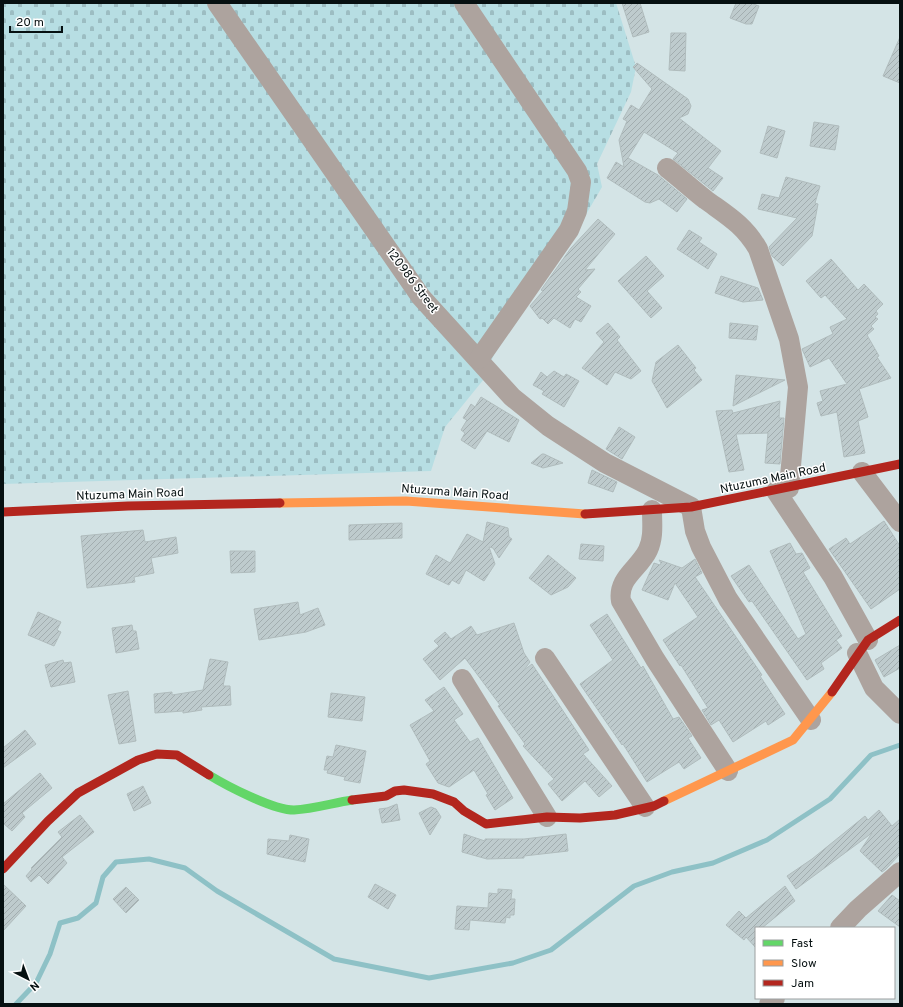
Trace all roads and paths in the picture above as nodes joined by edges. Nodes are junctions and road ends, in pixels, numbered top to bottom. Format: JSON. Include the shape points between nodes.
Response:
{"nodes":[{"id":1,"x":217,"y":3,"type":"edge"},
{"id":2,"x":464,"y":3,"type":"edge"},
{"id":3,"x":667,"y":168,"type":"dead end"},
{"id":4,"x":479,"y":359,"type":"junction"},
{"id":5,"x":900,"y":464,"type":"edge"},
{"id":6,"x":862,"y":472,"type":"junction"},
{"id":7,"x":782,"y":489,"type":"junction"},
{"id":8,"x":691,"y":507,"type":"junction"},
{"id":9,"x":652,"y":510,"type":"junction"},
{"id":10,"x":3,"y":512,"type":"edge"},
{"id":11,"x":900,"y":522,"type":"edge"},
{"id":12,"x":900,"y":620,"type":"edge"},
{"id":13,"x":863,"y":647,"type":"junction"},
{"id":14,"x":545,"y":658,"type":"dead end"},
{"id":15,"x":462,"y":679,"type":"dead end"},
{"id":16,"x":900,"y":714,"type":"edge"},
{"id":17,"x":811,"y":720,"type":"junction"},
{"id":18,"x":728,"y":771,"type":"junction"},
{"id":19,"x":645,"y":807,"type":"junction"},
{"id":20,"x":547,"y":817,"type":"junction"},
{"id":21,"x":5,"y":864,"type":"edge"},
{"id":22,"x":900,"y":872,"type":"edge"},
{"id":23,"x":841,"y":927,"type":"edge"}],
"edges":[{"from":1,"to":4,"type":"street","name":"120986 Street","via":[[421,296]]},
{"from":2,"to":4,"type":"street","via":[[577,170],[581,182],[577,210],[569,230]]},
{"from":3,"to":7,"type":"street","via":[[705,199],[726,212],[750,236],[758,249],[789,339],[798,387]]},
{"from":4,"to":8,"type":"street","name":"120986 Street","via":[[512,397],[548,426],[605,463]]},
{"from":5,"to":6,"type":"street","name":"Ntuzuma Main Road"},
{"from":6,"to":7,"type":"street","name":"Ntuzuma Main Road"},
{"from":6,"to":11,"type":"street"},
{"from":7,"to":8,"type":"street","name":"Ntuzuma Main Road"},
{"from":7,"to":13,"type":"street","via":[[833,577]]},
{"from":8,"to":9,"type":"street","name":"Ntuzuma Main Road"},
{"from":8,"to":17,"type":"street","via":[[701,547],[728,599]]},
{"from":9,"to":10,"type":"street","name":"Ntuzuma Main Road","via":[[588,514],[362,501],[128,506]]},
{"from":9,"to":18,"type":"street","via":[[651,543],[646,555],[624,580],[621,601],[655,659]]},
{"from":12,"to":13,"type":"street"},
{"from":13,"to":16,"type":"street","via":[[874,688]]},
{"from":13,"to":17,"type":"street"},
{"from":14,"to":19,"type":"street"},
{"from":15,"to":20,"type":"street"},
{"from":17,"to":18,"type":"street","via":[[793,740]]},
{"from":18,"to":19,"type":"street","via":[[654,806]]},
{"from":19,"to":20,"type":"street","via":[[615,815]]},
{"from":20,"to":21,"type":"street","via":[[486,824],[454,802],[433,794],[404,790],[386,796],[293,810],[273,805],[227,786],[177,755],[157,754],[138,760],[78,794]]},
{"from":22,"to":23,"type":"street"}]}
